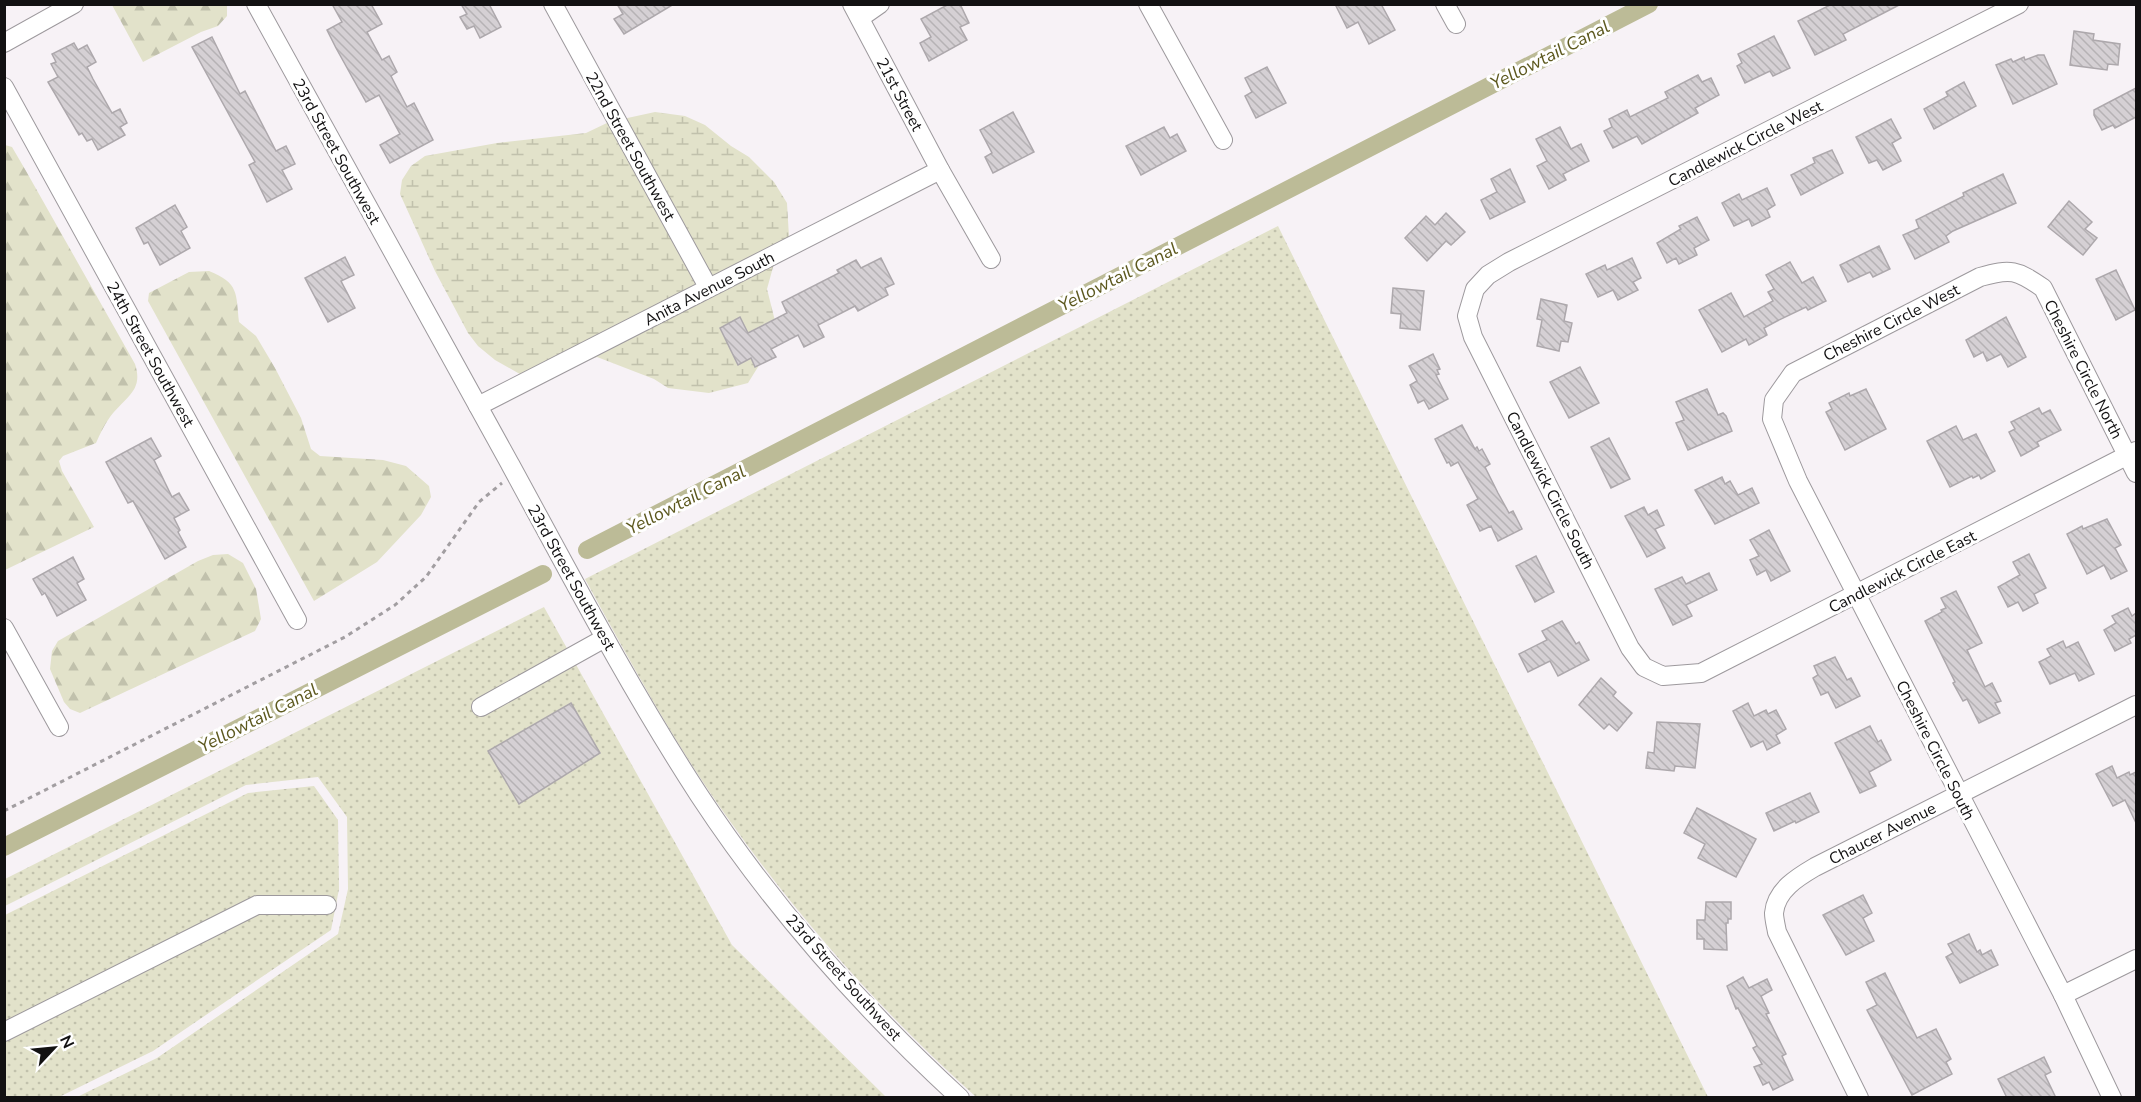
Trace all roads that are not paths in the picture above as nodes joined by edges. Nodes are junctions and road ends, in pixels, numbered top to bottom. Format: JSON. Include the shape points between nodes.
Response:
{"nodes":[{"id":1,"x":74,"y":4,"type":"edge"},
{"id":2,"x":256,"y":4,"type":"edge"},
{"id":3,"x":553,"y":4,"type":"edge"},
{"id":4,"x":880,"y":4,"type":"edge"},
{"id":5,"x":1148,"y":4,"type":"edge"},
{"id":6,"x":1445,"y":4,"type":"edge"},
{"id":7,"x":2019,"y":4,"type":"edge"},
{"id":8,"x":856,"y":11,"type":"edge"},
{"id":9,"x":1456,"y":24,"type":"dead end"},
{"id":10,"x":4,"y":43,"type":"edge"},
{"id":11,"x":4,"y":87,"type":"edge"},
{"id":12,"x":1223,"y":140,"type":"dead end"},
{"id":13,"x":940,"y":170,"type":"junction"},
{"id":14,"x":991,"y":259,"type":"dead end"},
{"id":15,"x":2022,"y":273,"type":"joint"},
{"id":16,"x":708,"y":287,"type":"junction"},
{"id":17,"x":1475,"y":289,"type":"joint"},
{"id":18,"x":1774,"y":400,"type":"joint"},
{"id":19,"x":478,"y":406,"type":"junction"},
{"id":20,"x":2132,"y":453,"type":"edge"},
{"id":21,"x":2136,"y":473,"type":"edge"},
{"id":22,"x":1857,"y":593,"type":"junction"},
{"id":23,"x":297,"y":620,"type":"dead end"},
{"id":24,"x":4,"y":628,"type":"edge"},
{"id":25,"x":605,"y":638,"type":"junction"},
{"id":26,"x":1663,"y":676,"type":"joint"},
{"id":27,"x":2136,"y":705,"type":"edge"},
{"id":28,"x":481,"y":707,"type":"dead end"},
{"id":29,"x":59,"y":727,"type":"dead end"},
{"id":30,"x":1958,"y":795,"type":"junction"},
{"id":31,"x":327,"y":905,"type":"dead end"},
{"id":32,"x":2136,"y":959,"type":"edge"},
{"id":33,"x":2062,"y":995,"type":"junction"},
{"id":34,"x":4,"y":1032,"type":"edge"},
{"id":35,"x":960,"y":1098,"type":"edge"},
{"id":36,"x":1859,"y":1098,"type":"edge"},
{"id":37,"x":2112,"y":1098,"type":"edge"}],
"edges":[{"from":1,"to":10,"type":"street"},
{"from":2,"to":19,"type":"street","name":"23rd Street Southwest"},
{"from":3,"to":16,"type":"street","name":"22nd Street Southwest"},
{"from":4,"to":8,"type":"street"},
{"from":5,"to":12,"type":"street"},
{"from":6,"to":9,"type":"street"},
{"from":7,"to":17,"type":"street","name":"Candlewick Circle West","via":[[1509,262]]},
{"from":8,"to":13,"type":"street","name":"21st Street"},
{"from":11,"to":23,"type":"street","name":"24th Street Southwest"},
{"from":13,"to":14,"type":"street","name":"21st Street"},
{"from":13,"to":16,"type":"street","name":"Anita Avenue South"},
{"from":15,"to":18,"type":"street","name":"Cheshire Circle West","via":[[2001,271],[1980,277],[1858,338],[1793,373]]},
{"from":15,"to":20,"type":"street","name":"Cheshire Circle North","via":[[2043,288]]},
{"from":16,"to":19,"type":"street","name":"Anita Avenue South"},
{"from":17,"to":26,"type":"street","name":"Candlewick Circle South","via":[[1467,316],[1473,337],[1630,648],[1644,667]]},
{"from":18,"to":22,"type":"street","name":"Cheshire Circle South","via":[[1772,419],[1798,481]]},
{"from":19,"to":25,"type":"street","name":"23rd Street Southwest"},
{"from":20,"to":21,"type":"street","name":"Cheshire Circle North"},
{"from":20,"to":22,"type":"street","name":"Candlewick Circle East"},
{"from":22,"to":26,"type":"street","name":"Candlewick Circle East","via":[[1701,673]]},
{"from":22,"to":30,"type":"street","name":"Cheshire Circle South"},
{"from":24,"to":29,"type":"street"},
{"from":25,"to":28,"type":"street"},
{"from":25,"to":35,"type":"street","name":"23rd Street Southwest","via":[[662,737],[772,895],[872,1011]]},
{"from":27,"to":30,"type":"street","name":"Chaucer Avenue"},
{"from":30,"to":33,"type":"street","name":"Cheshire Circle South"},
{"from":30,"to":36,"type":"street","name":"Chaucer Avenue","via":[[1796,878],[1781,893],[1774,914],[1777,932]]},
{"from":31,"to":34,"type":"street","via":[[257,906]]},
{"from":32,"to":33,"type":"street"},
{"from":33,"to":37,"type":"street","name":"Cheshire Circle South"}]}
